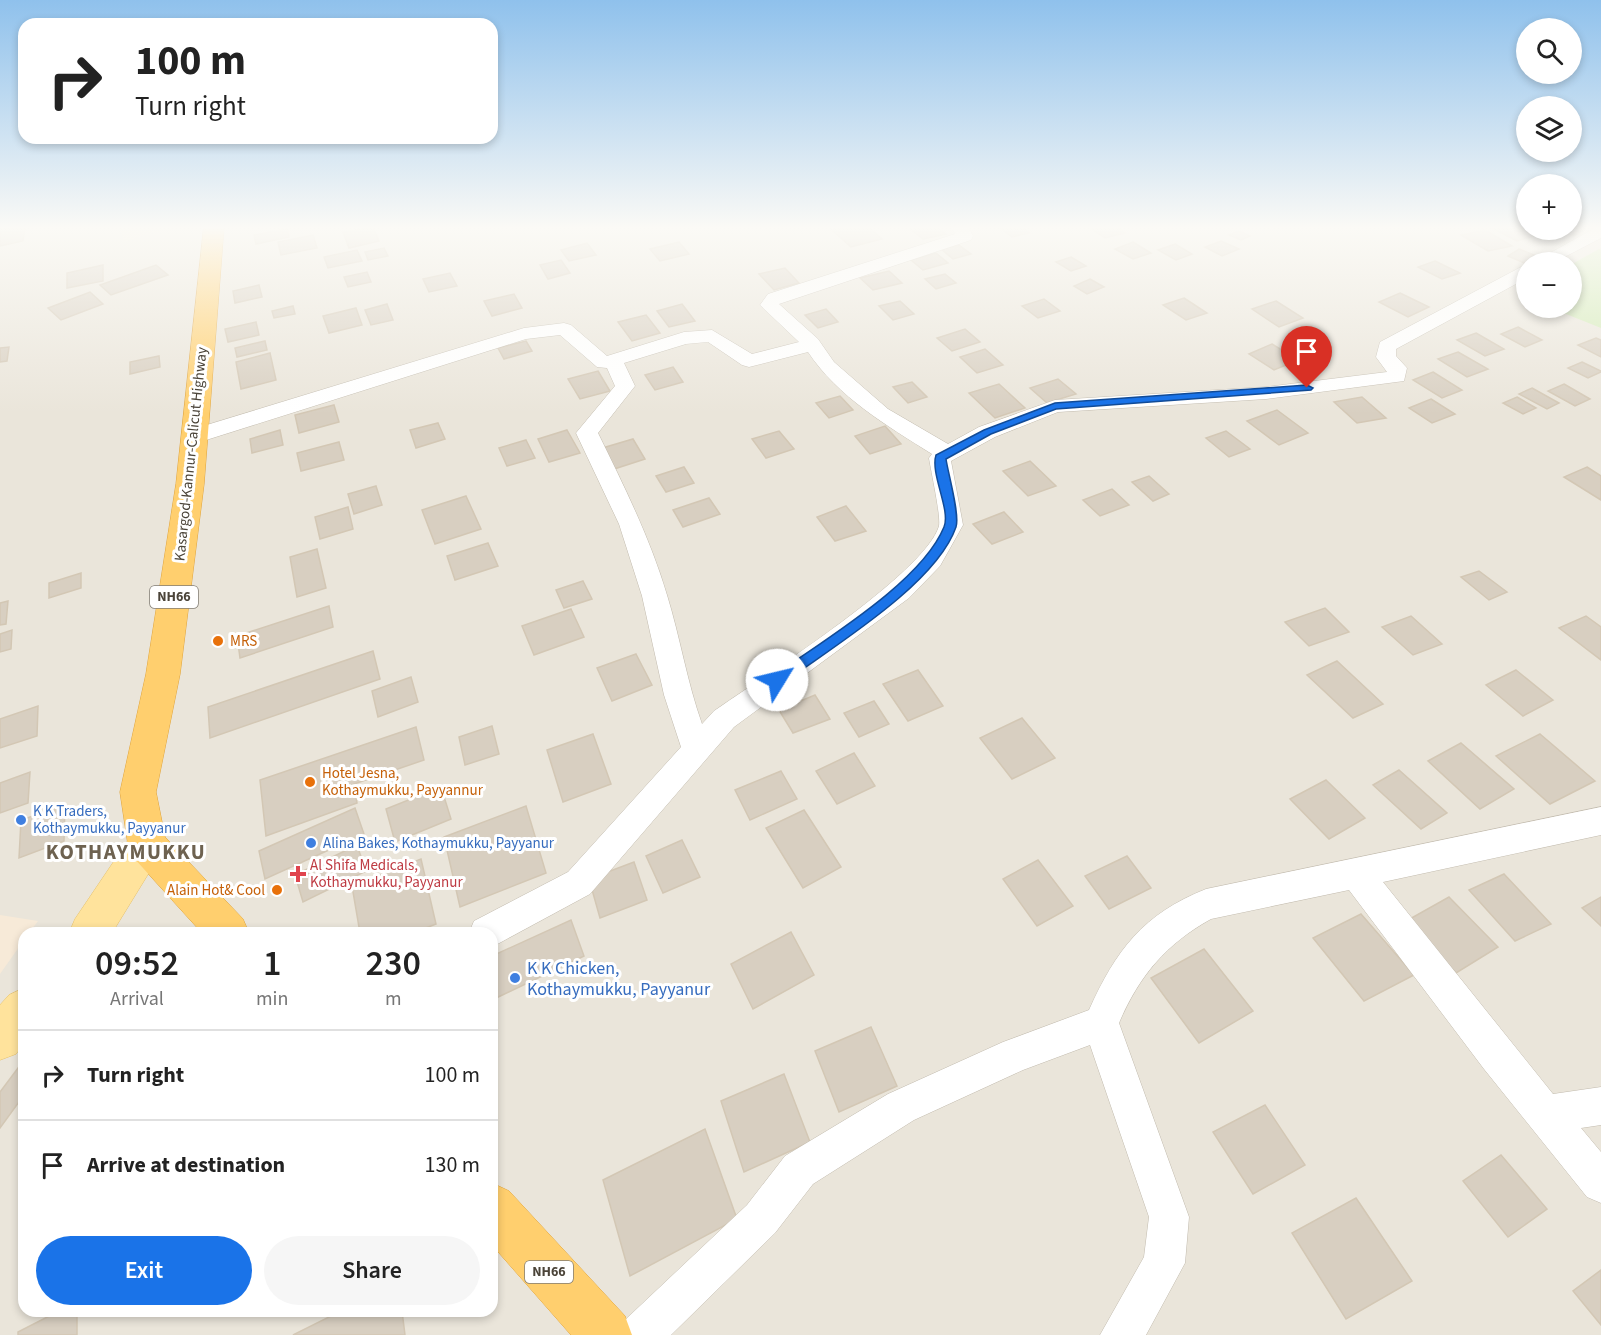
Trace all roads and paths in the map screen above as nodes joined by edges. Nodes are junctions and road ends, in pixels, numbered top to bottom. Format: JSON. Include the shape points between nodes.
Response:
{"nodes":[{"id":1,"x":208,"y":289,"type":"edge"},
{"id":2,"x":801,"y":289,"type":"edge"},
{"id":3,"x":1493,"y":289,"type":"edge"},
{"id":4,"x":812,"y":345,"type":"junction"},
{"id":5,"x":613,"y":360,"type":"junction"},
{"id":6,"x":195,"y":436,"type":"junction"},
{"id":7,"x":948,"y":454,"type":"junction"},
{"id":8,"x":697,"y":750,"type":"junction"},
{"id":9,"x":1601,"y":821,"type":"edge"},
{"id":10,"x":147,"y":845,"type":"junction"},
{"id":11,"x":1356,"y":873,"type":"junction"},
{"id":12,"x":93,"y":927,"type":"edge"},
{"id":13,"x":223,"y":927,"type":"edge"},
{"id":14,"x":497,"y":927,"type":"edge"},
{"id":15,"x":18,"y":1017,"type":"edge"},
{"id":16,"x":1101,"y":1023,"type":"junction"},
{"id":17,"x":0,"y":1038,"type":"edge"},
{"id":18,"x":1601,"y":1106,"type":"edge"},
{"id":19,"x":1547,"y":1114,"type":"junction"},
{"id":20,"x":1601,"y":1183,"type":"edge"},
{"id":21,"x":498,"y":1216,"type":"edge"},
{"id":22,"x":606,"y":1335,"type":"edge"},
{"id":23,"x":640,"y":1335,"type":"edge"},
{"id":24,"x":1122,"y":1335,"type":"edge"}],
"edges":[{"from":1,"to":6,"type":"highway","name":"Kasargod-Kannur-Calicut Highway","number":"NH66"},
{"from":2,"to":4,"type":"street","via":[[774,298],[769,305]]},
{"from":3,"to":7,"type":"street","via":[[1387,346],[1386,357],[1397,368],[1397,378],[1266,393],[1055,406],[987,432]]},
{"from":4,"to":5,"type":"street","via":[[749,361],[712,336],[684,338]]},
{"from":4,"to":7,"type":"street","via":[[827,366],[881,413]]},
{"from":5,"to":6,"type":"street","via":[[604,363],[564,329],[524,334]]},
{"from":5,"to":8,"type":"street","via":[[625,386],[587,433],[634,535]]},
{"from":6,"to":10,"type":"highway","name":"Kasargod-Kannur-Calicut Highway","number":"NH66","via":[[163,674],[138,792]]},
{"from":7,"to":8,"type":"street","via":[[940,458],[951,525],[932,560],[900,591],[724,719]]},
{"from":8,"to":14,"type":"street","via":[[579,883]]},
{"from":9,"to":11,"type":"street"},
{"from":10,"to":12,"type":"main road"},
{"from":10,"to":13,"type":"highway"},
{"from":11,"to":16,"type":"street","via":[[1206,905],[1174,921],[1149,940],[1120,978]]},
{"from":11,"to":19,"type":"street","via":[[1497,1056]]},
{"from":15,"to":17,"type":"main road"},
{"from":16,"to":23,"type":"street","via":[[1016,1055],[901,1107],[799,1170],[761,1220]]},
{"from":16,"to":24,"type":"street","via":[[1169,1217],[1164,1263]]},
{"from":18,"to":19,"type":"street"},
{"from":19,"to":20,"type":"street"},
{"from":21,"to":22,"type":"highway","number":"NH66"}]}
